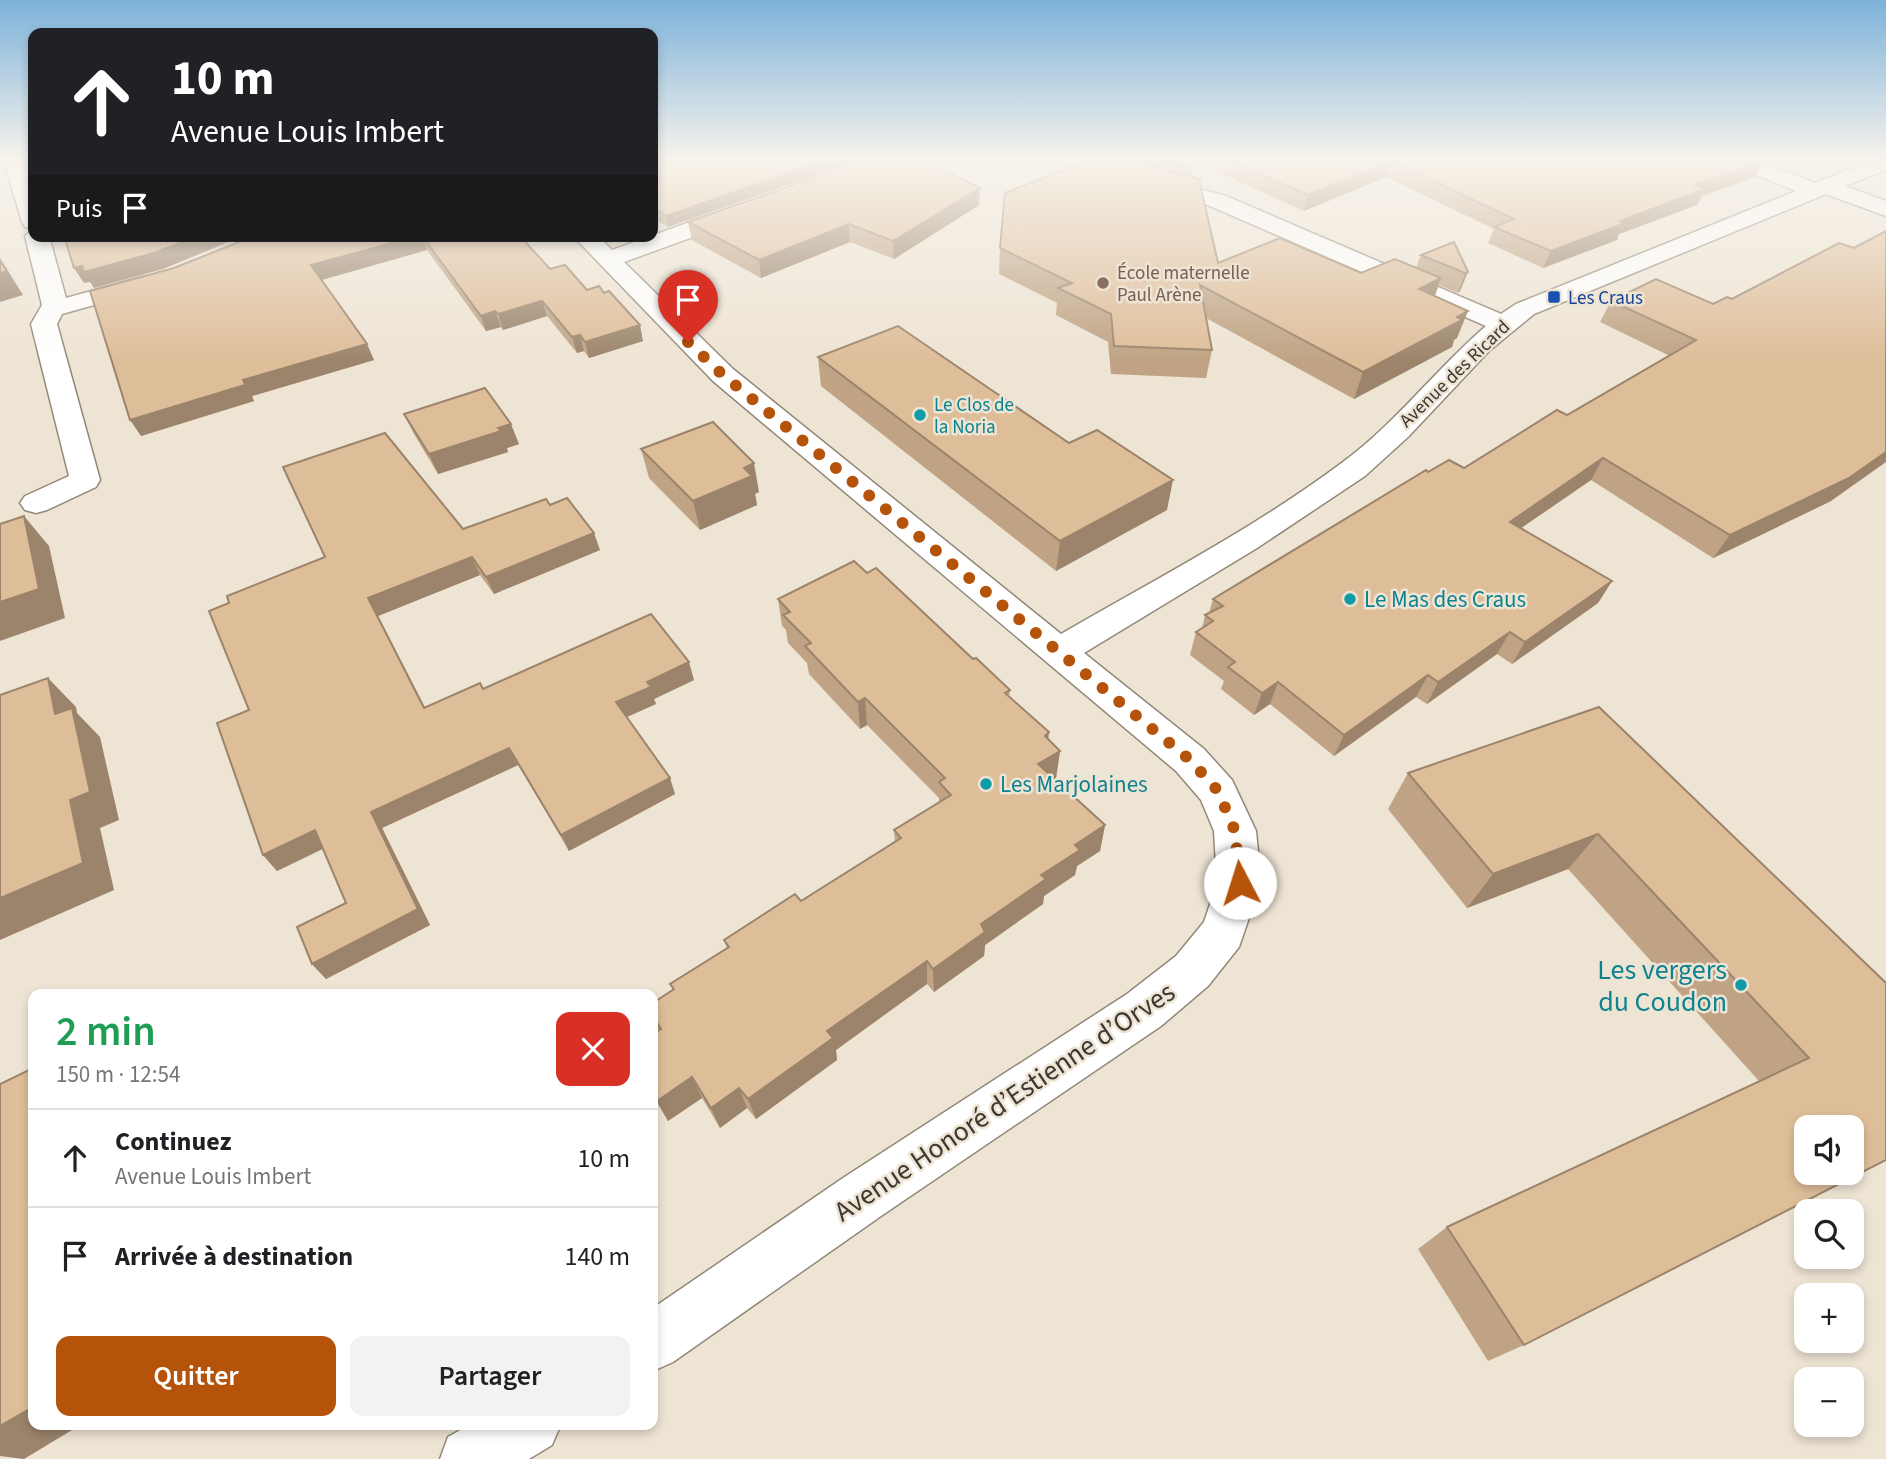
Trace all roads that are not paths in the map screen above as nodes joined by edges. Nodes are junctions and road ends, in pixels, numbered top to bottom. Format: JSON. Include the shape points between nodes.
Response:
{"nodes":[{"id":1,"x":700,"y":226,"type":"edge"},
{"id":2,"x":1276,"y":226,"type":"edge"},
{"id":3,"x":1729,"y":226,"type":"edge"},
{"id":4,"x":658,"y":241,"type":"edge"},
{"id":5,"x":39,"y":242,"type":"edge"},
{"id":6,"x":591,"y":242,"type":"edge"},
{"id":7,"x":656,"y":242,"type":"edge"},
{"id":8,"x":609,"y":259,"type":"junction"},
{"id":9,"x":159,"y":279,"type":"edge"},
{"id":10,"x":53,"y":309,"type":"junction"},
{"id":11,"x":1502,"y":324,"type":"junction"},
{"id":12,"x":36,"y":503,"type":"dead end"},
{"id":13,"x":1059,"y":651,"type":"junction"},
{"id":14,"x":658,"y":1339,"type":"edge"},
{"id":15,"x":521,"y":1430,"type":"edge"},
{"id":16,"x":470,"y":1459,"type":"edge"}],
"edges":[{"from":1,"to":4,"type":"street"},
{"from":2,"to":11,"type":"street"},
{"from":3,"to":11,"type":"street","name":"Avenue des Ricard","via":[[1525,309]]},
{"from":5,"to":10,"type":"street"},
{"from":6,"to":8,"type":"street","name":"Avenue Honoré d’Estienne d’Orves"},
{"from":7,"to":8,"type":"street"},
{"from":8,"to":13,"type":"street","name":"Avenue Honoré d’Estienne d’Orves","via":[[723,375]]},
{"from":9,"to":10,"type":"street"},
{"from":10,"to":12,"type":"street","via":[[44,324],[85,480]]},
{"from":11,"to":13,"type":"street","name":"Avenue des Ricard","via":[[1356,468]]},
{"from":13,"to":14,"type":"street","name":"Avenue Honoré d’Estienne d’Orves","via":[[1190,760],[1218,791],[1235,831],[1240,883],[1223,933],[1192,971],[1144,1010]]},
{"from":15,"to":16,"type":"street"}]}
